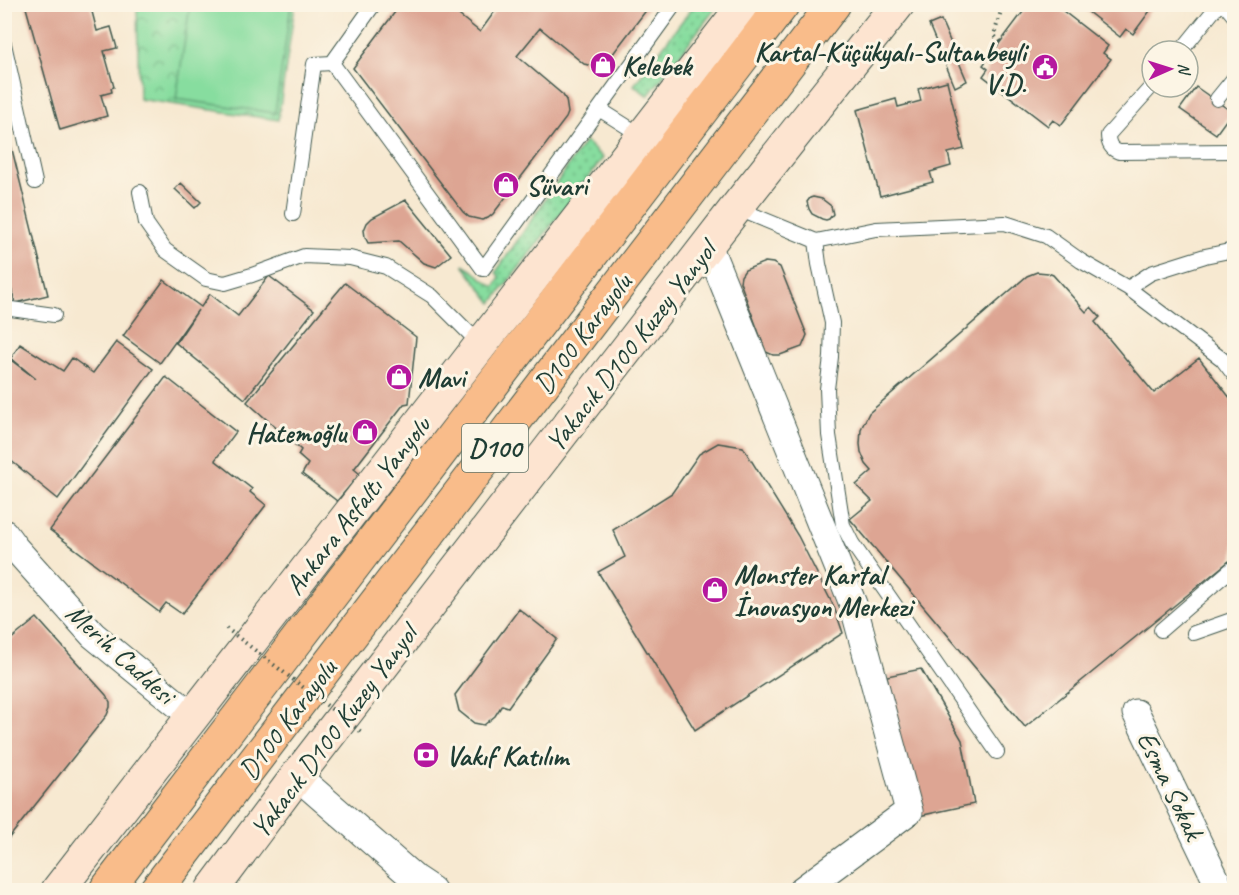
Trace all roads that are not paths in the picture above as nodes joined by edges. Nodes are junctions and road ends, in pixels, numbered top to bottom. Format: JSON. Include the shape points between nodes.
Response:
{"nodes":[{"id":1,"x":374,"y":4,"type":"edge"},
{"id":2,"x":675,"y":4,"type":"edge"},
{"id":3,"x":745,"y":4,"type":"edge"},
{"id":4,"x":783,"y":4,"type":"edge"},
{"id":5,"x":834,"y":4,"type":"edge"},
{"id":6,"x":898,"y":4,"type":"edge"},
{"id":7,"x":1218,"y":4,"type":"edge"},
{"id":8,"x":1224,"y":4,"type":"edge"},
{"id":9,"x":1234,"y":16,"type":"edge"},
{"id":10,"x":1190,"y":39,"type":"edge"},
{"id":11,"x":4,"y":44,"type":"edge"},
{"id":12,"x":332,"y":63,"type":"junction"},
{"id":13,"x":1234,"y":78,"type":"edge"},
{"id":14,"x":1140,"y":99,"type":"edge"},
{"id":15,"x":1217,"y":99,"type":"dead end"},
{"id":16,"x":599,"y":110,"type":"junction"},
{"id":17,"x":642,"y":136,"type":"junction"},
{"id":18,"x":1234,"y":151,"type":"edge"},
{"id":19,"x":35,"y":182,"type":"dead end"},
{"id":20,"x":140,"y":192,"type":"dead end"},
{"id":21,"x":736,"y":208,"type":"junction"},
{"id":22,"x":293,"y":214,"type":"dead end"},
{"id":23,"x":816,"y":241,"type":"junction"},
{"id":24,"x":708,"y":245,"type":"junction"},
{"id":25,"x":1234,"y":250,"type":"edge"},
{"id":26,"x":1128,"y":288,"type":"junction"},
{"id":27,"x":4,"y":308,"type":"edge"},
{"id":28,"x":54,"y":315,"type":"dead end"},
{"id":29,"x":481,"y":345,"type":"junction"},
{"id":30,"x":1234,"y":375,"type":"edge"},
{"id":31,"x":4,"y":533,"type":"edge"},
{"id":32,"x":1234,"y":567,"type":"edge"},
{"id":33,"x":1234,"y":619,"type":"edge"},
{"id":34,"x":1161,"y":630,"type":"dead end"},
{"id":35,"x":1194,"y":633,"type":"dead end"},
{"id":36,"x":1136,"y":713,"type":"dead end"},
{"id":37,"x":193,"y":717,"type":"junction"},
{"id":38,"x":997,"y":752,"type":"dead end"},
{"id":39,"x":297,"y":776,"type":"junction"},
{"id":40,"x":58,"y":891,"type":"edge"},
{"id":41,"x":106,"y":891,"type":"edge"},
{"id":42,"x":156,"y":891,"type":"edge"},
{"id":43,"x":212,"y":891,"type":"edge"},
{"id":44,"x":432,"y":891,"type":"edge"},
{"id":45,"x":802,"y":891,"type":"edge"},
{"id":46,"x":1221,"y":891,"type":"edge"}],
"edges":[{"from":1,"to":12,"type":"lane"},
{"from":2,"to":16,"type":"lane"},
{"from":3,"to":17,"type":"main road","name":"Ankara Asfaltı Yanyolu"},
{"from":4,"to":41,"type":"highway","name":"D100 Karayolu","number":"D100"},
{"from":5,"to":42,"type":"highway","name":"D100 Karayolu","number":"D100"},
{"from":6,"to":21,"type":"main road","name":"Yakacık D100 Kuzey Yanyol"},
{"from":7,"to":10,"type":"lane"},
{"from":8,"to":9,"type":"lane"},
{"from":11,"to":19,"type":"lane"},
{"from":12,"to":16,"type":"lane","via":[[483,269]]},
{"from":12,"to":22,"type":"lane","via":[[314,64]]},
{"from":13,"to":15,"type":"lane"},
{"from":14,"to":18,"type":"lane","via":[[1108,135],[1111,148],[1123,152]]},
{"from":16,"to":17,"type":"lane"},
{"from":17,"to":29,"type":"main road","name":"Ankara Asfaltı Yanyolu"},
{"from":20,"to":29,"type":"lane","via":[[146,223],[165,250],[206,279],[225,283],[304,256],[350,258],[386,267],[432,296]]},
{"from":21,"to":23,"type":"lane"},
{"from":21,"to":24,"type":"main road","name":"Yakacık D100 Kuzey Yanyol"},
{"from":23,"to":26,"type":"lane","via":[[876,229],[1005,223],[1046,236]]},
{"from":23,"to":38,"type":"lane","via":[[832,323],[827,389],[829,435],[843,525]]},
{"from":24,"to":39,"type":"main road","name":"Yakacık D100 Kuzey Yanyol"},
{"from":24,"to":45,"type":"street","via":[[853,604],[909,811]]},
{"from":25,"to":26,"type":"lane","via":[[1151,273]]},
{"from":26,"to":30,"type":"lane","via":[[1222,359]]},
{"from":27,"to":28,"type":"lane"},
{"from":29,"to":37,"type":"main road","name":"Ankara Asfaltı Yanyolu"},
{"from":31,"to":37,"type":"street","name":"Merih Caddesi","via":[[93,635]]},
{"from":32,"to":34,"type":"lane"},
{"from":33,"to":35,"type":"lane"},
{"from":36,"to":46,"type":"street","name":"Esma Sokak"},
{"from":37,"to":40,"type":"main road","name":"Ankara Asfaltı Yanyolu"},
{"from":39,"to":43,"type":"main road","name":"Yakacık D100 Kuzey Yanyol"},
{"from":39,"to":44,"type":"street"}]}
